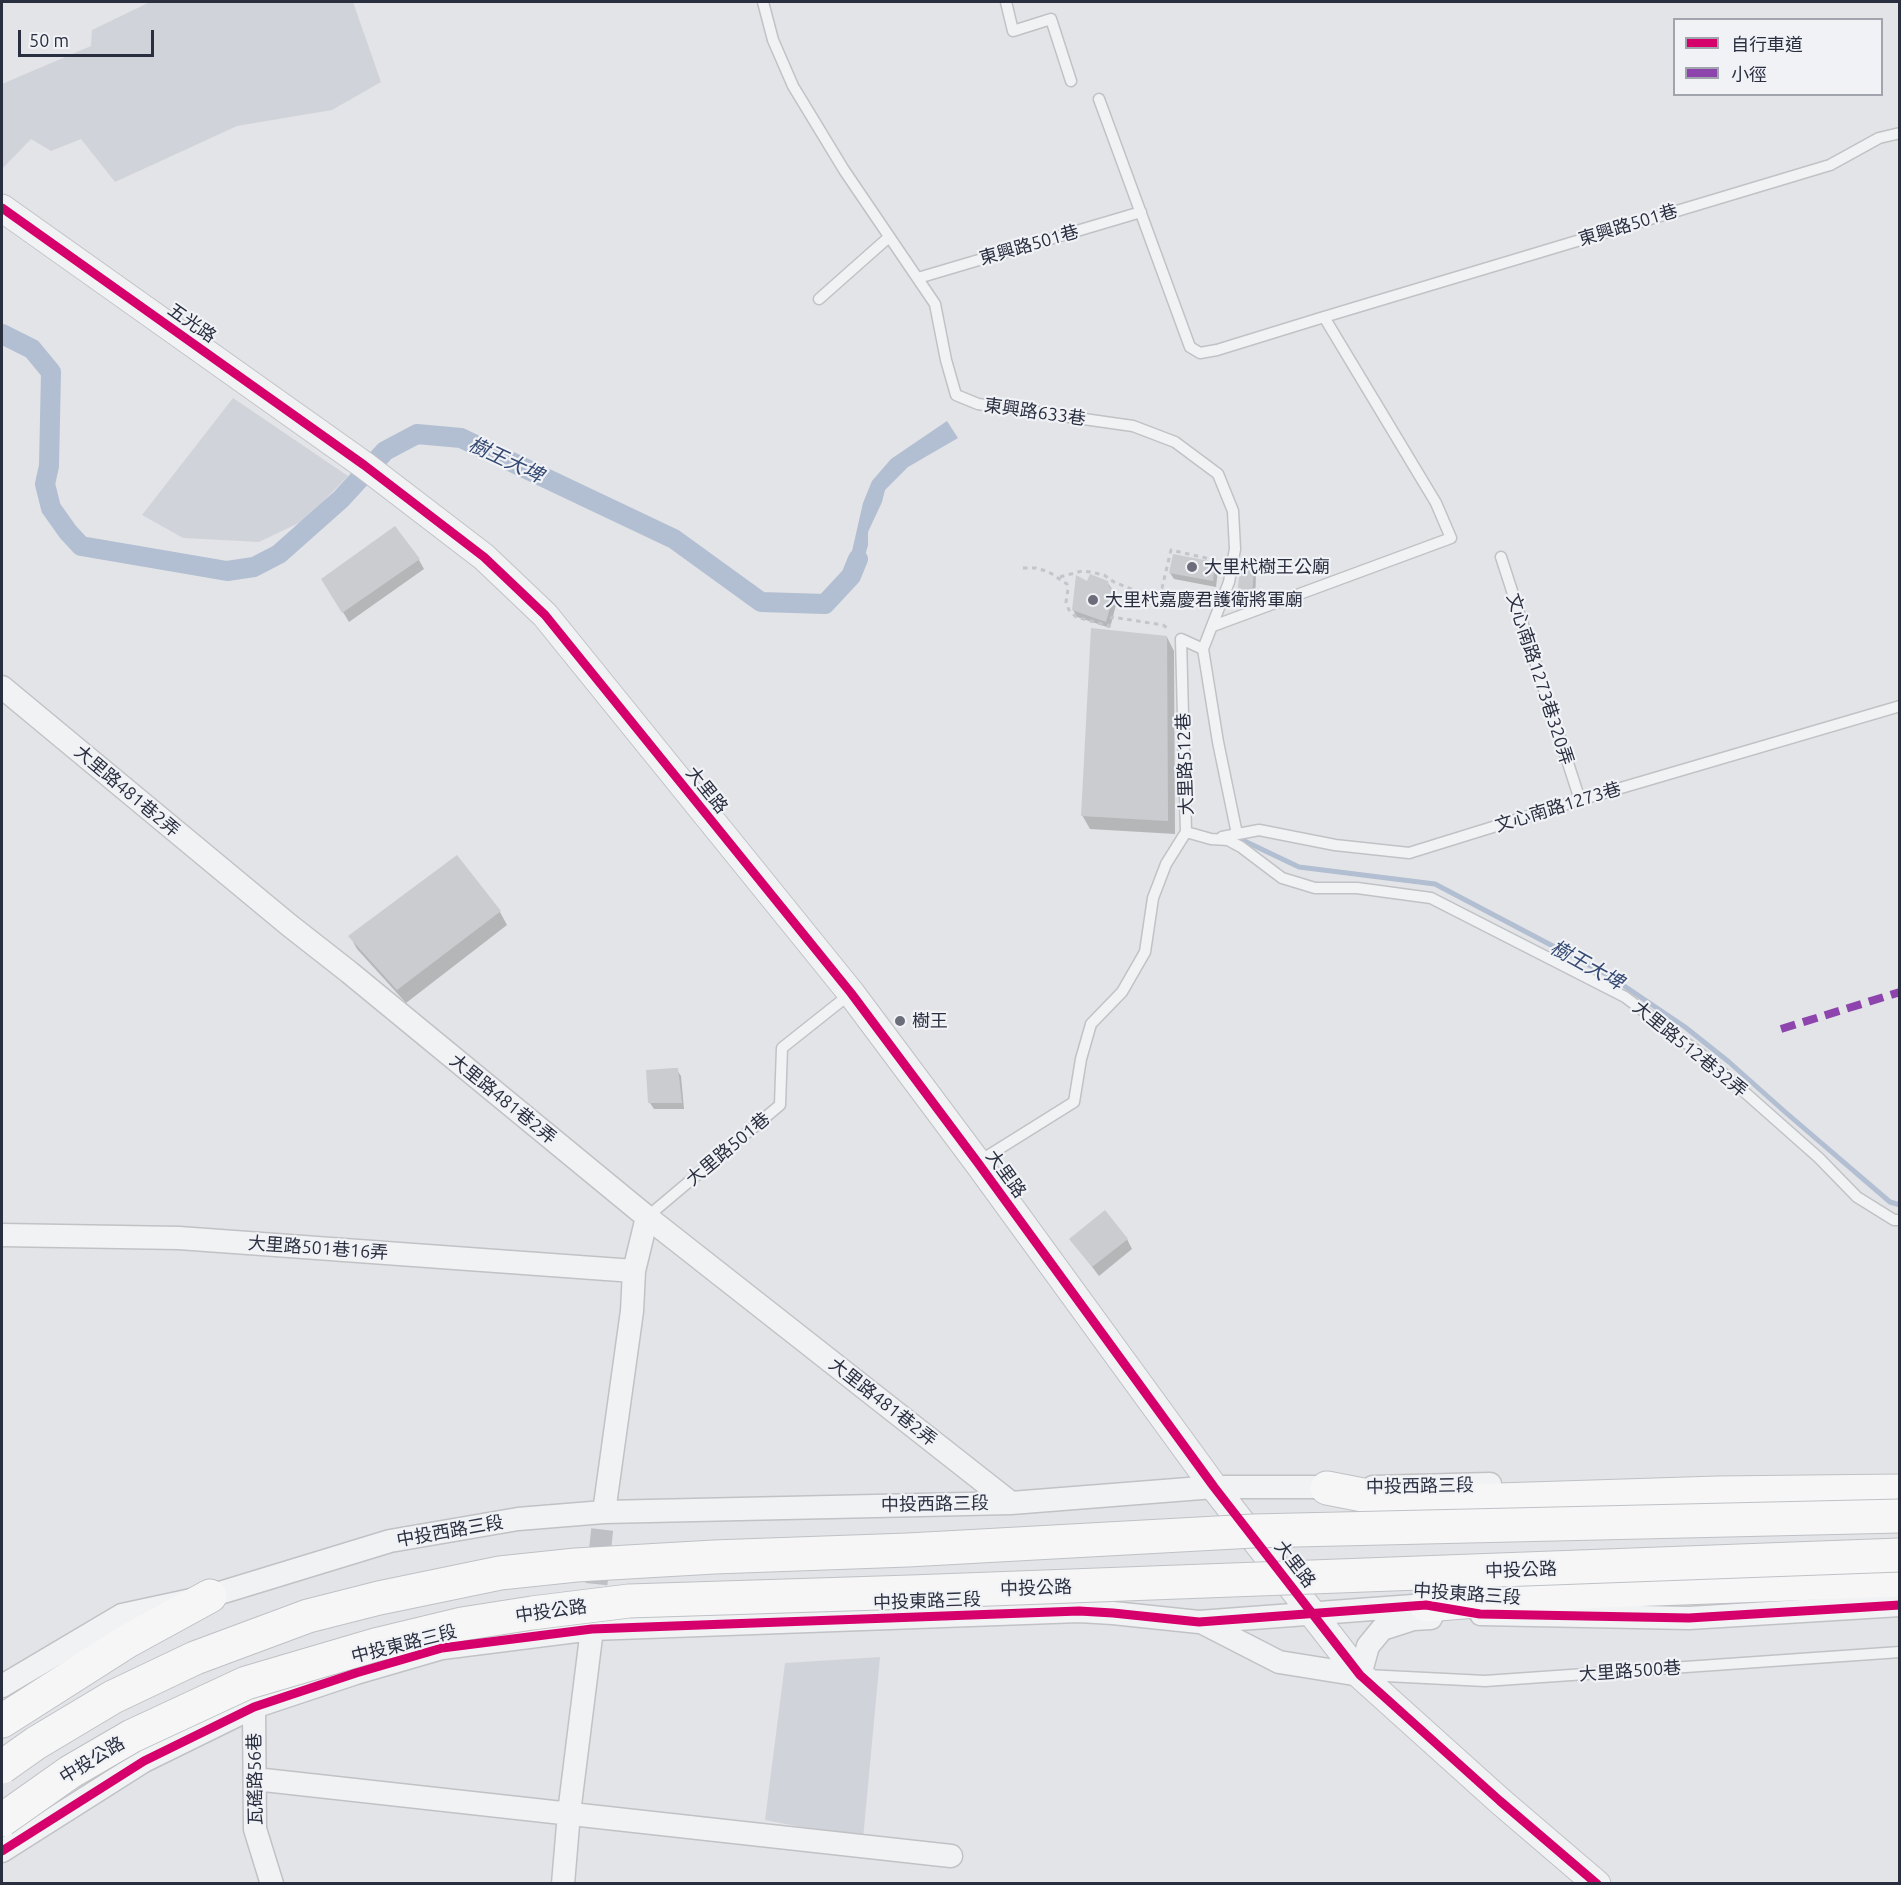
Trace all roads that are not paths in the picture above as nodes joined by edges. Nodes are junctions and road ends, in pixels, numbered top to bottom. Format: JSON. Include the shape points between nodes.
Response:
{"nodes":[{"id":1,"x":763,"y":2,"type":"edge"},
{"id":2,"x":1006,"y":2,"type":"edge"},
{"id":3,"x":1071,"y":81,"type":"dead end"},
{"id":4,"x":1099,"y":99,"type":"dead end"},
{"id":5,"x":1899,"y":134,"type":"edge"},
{"id":6,"x":2,"y":208,"type":"edge"},
{"id":7,"x":1141,"y":212,"type":"junction"},
{"id":8,"x":890,"y":237,"type":"junction"},
{"id":9,"x":918,"y":278,"type":"junction"},
{"id":10,"x":819,"y":299,"type":"dead end"},
{"id":11,"x":1324,"y":317,"type":"junction"},
{"id":12,"x":388,"y":483,"type":"joint"},
{"id":13,"x":1501,"y":557,"type":"dead end"},
{"id":14,"x":1213,"y":626,"type":"junction"},
{"id":15,"x":1203,"y":649,"type":"junction"},
{"id":16,"x":2,"y":687,"type":"edge"},
{"id":17,"x":1899,"y":706,"type":"edge"},
{"id":18,"x":1580,"y":800,"type":"junction"},
{"id":19,"x":1186,"y":832,"type":"junction"},
{"id":20,"x":1237,"y":834,"type":"junction"},
{"id":21,"x":1212,"y":838,"type":"junction"},
{"id":22,"x":851,"y":993,"type":"junction"},
{"id":23,"x":978,"y":1163,"type":"junction"},
{"id":24,"x":647,"y":1216,"type":"junction"},
{"id":25,"x":1899,"y":1220,"type":"edge"},
{"id":26,"x":2,"y":1235,"type":"edge"},
{"id":27,"x":634,"y":1270,"type":"junction"},
{"id":28,"x":1899,"y":1474,"type":"edge"},
{"id":29,"x":1214,"y":1487,"type":"junction"},
{"id":30,"x":1327,"y":1488,"type":"junction"},
{"id":31,"x":1899,"y":1491,"type":"edge"},
{"id":32,"x":1011,"y":1503,"type":"junction"},
{"id":33,"x":604,"y":1512,"type":"junction"},
{"id":34,"x":1899,"y":1516,"type":"edge"},
{"id":35,"x":1899,"y":1555,"type":"edge"},
{"id":36,"x":1899,"y":1580,"type":"edge"},
{"id":37,"x":210,"y":1596,"type":"junction"},
{"id":38,"x":1426,"y":1605,"type":"junction"},
{"id":39,"x":1899,"y":1605,"type":"edge"},
{"id":40,"x":1313,"y":1614,"type":"junction"},
{"id":41,"x":1480,"y":1614,"type":"junction"},
{"id":42,"x":1199,"y":1622,"type":"junction"},
{"id":43,"x":592,"y":1629,"type":"junction"},
{"id":44,"x":1899,"y":1652,"type":"edge"},
{"id":45,"x":1360,"y":1675,"type":"junction"},
{"id":46,"x":2,"y":1686,"type":"edge"},
{"id":47,"x":254,"y":1707,"type":"junction"},
{"id":48,"x":2,"y":1721,"type":"edge"},
{"id":49,"x":2,"y":1767,"type":"edge"},
{"id":50,"x":255,"y":1779,"type":"junction"},
{"id":51,"x":569,"y":1813,"type":"junction"},
{"id":52,"x":2,"y":1820,"type":"edge"},
{"id":53,"x":2,"y":1851,"type":"edge"},
{"id":54,"x":951,"y":1856,"type":"dead end"},
{"id":55,"x":272,"y":1884,"type":"edge"},
{"id":56,"x":563,"y":1884,"type":"edge"},
{"id":57,"x":1597,"y":1884,"type":"edge"}],
"edges":[{"from":1,"to":8,"type":"lane","name":"東興路633巷","via":[[773,40],[793,86]]},
{"from":2,"to":3,"type":"lane","via":[[1013,31],[1052,19]]},
{"from":4,"to":7,"type":"lane"},
{"from":5,"to":11,"type":"lane","name":"東興路501巷","via":[[1879,138],[1830,165]]},
{"from":6,"to":12,"type":"street","name":"五光路"},
{"from":7,"to":9,"type":"lane","name":"東興路501巷"},
{"from":7,"to":11,"type":"lane","via":[[1190,347],[1200,353]]},
{"from":8,"to":9,"type":"lane","name":"東興路633巷"},
{"from":8,"to":10,"type":"lane"},
{"from":9,"to":14,"type":"lane","name":"東興路633巷","via":[[935,304],[956,395],[978,404],[1133,426],[1174,442],[1218,474],[1233,511],[1235,549],[1229,582]]},
{"from":11,"to":14,"type":"lane","via":[[1436,503],[1451,538]]},
{"from":12,"to":22,"type":"street","name":"大里路","via":[[484,557],[545,615]]},
{"from":13,"to":18,"type":"lane","name":"文心南路1273巷320弄"},
{"from":14,"to":15,"type":"lane","name":"東興路633巷"},
{"from":15,"to":19,"type":"lane","name":"大里路512巷","via":[[1181,639]]},
{"from":15,"to":20,"type":"lane","name":"大里路512巷"},
{"from":16,"to":24,"type":"street","name":"大里路481巷2弄"},
{"from":17,"to":18,"type":"lane","name":"文心南路1273巷"},
{"from":18,"to":20,"type":"lane","name":"文心南路1273巷","via":[[1409,853],[1335,845],[1259,830]]},
{"from":19,"to":21,"type":"lane","name":"大里路512巷32弄"},
{"from":19,"to":23,"type":"lane","name":"大里路512巷","via":[[1166,864],[1153,898],[1145,952],[1122,992],[1091,1024],[1074,1102]]},
{"from":20,"to":21,"type":"lane","name":"文心南路1273巷"},
{"from":21,"to":25,"type":"lane","name":"大里路512巷32弄","via":[[1241,847],[1282,878],[1315,888],[1357,888],[1431,898],[1625,997],[1706,1058],[1857,1197]]},
{"from":22,"to":23,"type":"street","name":"大里路"},
{"from":22,"to":24,"type":"lane","name":"大里路501巷","via":[[782,1048],[780,1105]]},
{"from":23,"to":29,"type":"street","name":"大里路"},
{"from":24,"to":27,"type":"street"},
{"from":24,"to":32,"type":"street","name":"大里路481巷2弄"},
{"from":26,"to":27,"type":"street","name":"大里路501巷16弄","via":[[179,1238]]},
{"from":27,"to":33,"type":"street","via":[[632,1311]]},
{"from":28,"to":30,"type":"street","name":"中投西路三段"},
{"from":29,"to":30,"type":"street","name":"中投西路三段"},
{"from":29,"to":32,"type":"street","name":"中投西路三段"},
{"from":29,"to":40,"type":"street","name":"大里路"},
{"from":30,"to":31,"type":"main road","via":[[1404,1503]]},
{"from":32,"to":33,"type":"street","name":"中投西路三段"},
{"from":33,"to":37,"type":"street","name":"中投西路三段","via":[[518,1519],[390,1542]]},
{"from":34,"to":49,"type":"main road","bridge":true,"via":[[1253,1531],[714,1557],[500,1572],[308,1616],[195,1659],[113,1697]]},
{"from":35,"to":52,"type":"main road","name":"中投公路","bridge":true,"via":[[629,1601],[532,1613],[440,1629],[246,1683],[132,1736],[70,1772]]},
{"from":36,"to":38,"type":"main road","via":[[1600,1591]]},
{"from":37,"to":46,"type":"street","name":"中投西路三段","via":[[122,1615]]},
{"from":37,"to":48,"type":"main road","via":[[126,1642]]},
{"from":38,"to":40,"type":"street","name":"中投東路三段"},
{"from":38,"to":41,"type":"street","name":"中投東路三段"},
{"from":39,"to":41,"type":"street","name":"中投東路三段","via":[[1689,1618]]},
{"from":40,"to":42,"type":"street","name":"中投東路三段"},
{"from":40,"to":45,"type":"street","name":"大里路"},
{"from":41,"to":45,"type":"street","via":[[1413,1619],[1382,1629],[1368,1646]]},
{"from":42,"to":43,"type":"street","name":"中投東路三段","via":[[1079,1611]]},
{"from":42,"to":45,"type":"street","via":[[1279,1662]]},
{"from":43,"to":47,"type":"street","name":"中投東路三段","via":[[442,1648]]},
{"from":43,"to":51,"type":"street"},
{"from":44,"to":45,"type":"lane","name":"大里路500巷","via":[[1485,1681]]},
{"from":45,"to":57,"type":"street","name":"大里路"},
{"from":47,"to":50,"type":"street","name":"瓦磘路56巷"},
{"from":47,"to":53,"type":"street","name":"中投東路三段","via":[[144,1761]]},
{"from":50,"to":51,"type":"street"},
{"from":50,"to":55,"type":"street","name":"瓦磘路56巷","via":[[255,1829]]},
{"from":51,"to":54,"type":"street"},
{"from":51,"to":56,"type":"street"}]}
